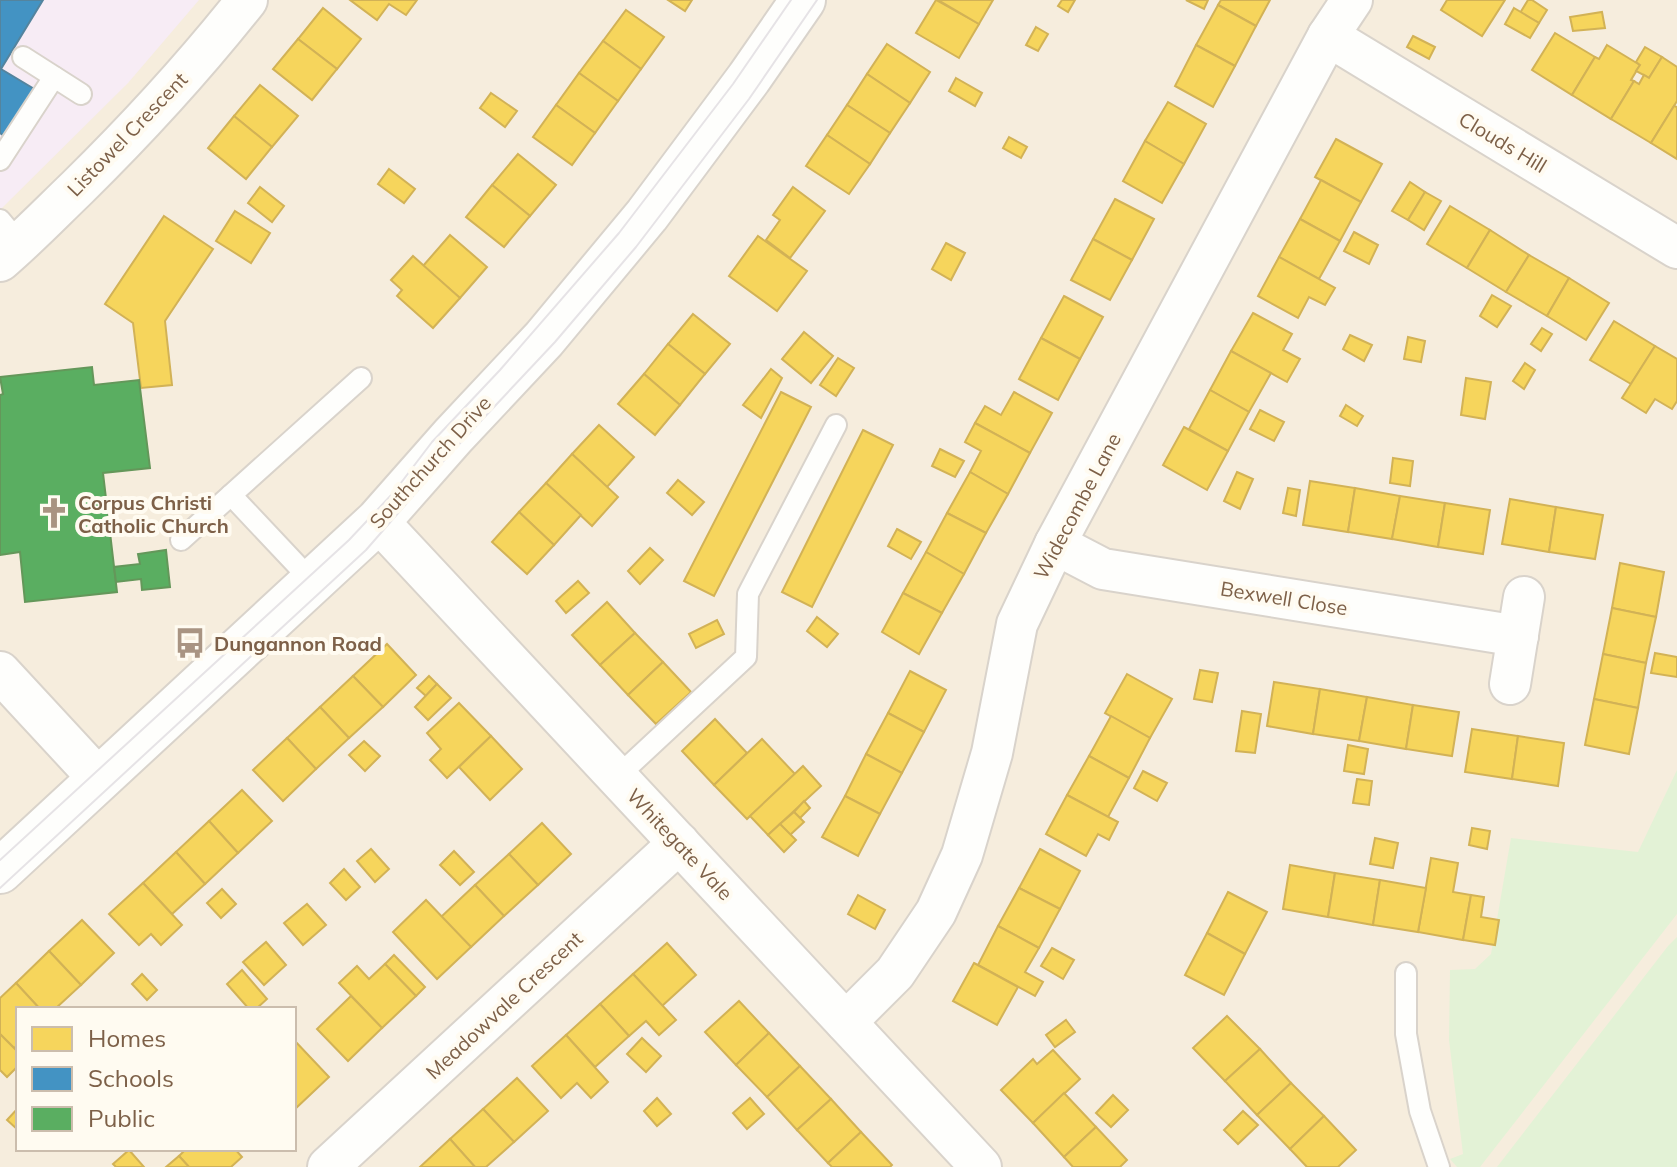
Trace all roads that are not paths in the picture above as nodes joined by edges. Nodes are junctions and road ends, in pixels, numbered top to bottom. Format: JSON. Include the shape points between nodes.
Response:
{"nodes":[{"id":1,"x":247,"y":0,"type":"edge"},
{"id":2,"x":803,"y":0,"type":"edge"},
{"id":3,"x":1352,"y":0,"type":"edge"},
{"id":4,"x":1328,"y":36,"type":"junction"},
{"id":5,"x":23,"y":57,"type":"dead end"},
{"id":6,"x":54,"y":77,"type":"junction"},
{"id":7,"x":81,"y":94,"type":"dead end"},
{"id":8,"x":0,"y":160,"type":"edge"},
{"id":9,"x":7,"y":242,"type":"edge"},
{"id":10,"x":1677,"y":248,"type":"edge"},
{"id":11,"x":361,"y":378,"type":"dead end"},
{"id":12,"x":836,"y":425,"type":"dead end"},
{"id":13,"x":231,"y":495,"type":"junction"},
{"id":14,"x":378,"y":521,"type":"junction"},
{"id":15,"x":181,"y":540,"type":"dead end"},
{"id":16,"x":1055,"y":544,"type":"junction"},
{"id":17,"x":312,"y":581,"type":"junction"},
{"id":18,"x":1524,"y":597,"type":"dead end"},
{"id":19,"x":1518,"y":636,"type":"junction"},
{"id":20,"x":0,"y":672,"type":"edge"},
{"id":21,"x":1510,"y":684,"type":"dead end"},
{"id":22,"x":617,"y":777,"type":"junction"},
{"id":23,"x":99,"y":779,"type":"junction"},
{"id":24,"x":679,"y":843,"type":"junction"},
{"id":25,"x":0,"y":871,"type":"edge"},
{"id":26,"x":1406,"y":973,"type":"dead end"},
{"id":27,"x":846,"y":1022,"type":"junction"},
{"id":28,"x":328,"y":1167,"type":"edge"},
{"id":29,"x":981,"y":1167,"type":"edge"},
{"id":30,"x":1439,"y":1167,"type":"edge"}],
"edges":[{"from":1,"to":9,"type":"street","name":"Listowel Crescent","via":[[151,113]]},
{"from":2,"to":14,"type":"street","name":"Southchurch Drive","via":[[647,215],[544,339]]},
{"from":3,"to":4,"type":"street","name":"Widecombe Lane"},
{"from":4,"to":10,"type":"street","name":"Clouds Hill"},
{"from":4,"to":16,"type":"street","name":"Widecombe Lane"},
{"from":5,"to":6,"type":"lane"},
{"from":6,"to":7,"type":"lane"},
{"from":6,"to":8,"type":"lane"},
{"from":11,"to":13,"type":"lane"},
{"from":12,"to":22,"type":"lane","via":[[748,594],[746,657]]},
{"from":13,"to":15,"type":"lane"},
{"from":13,"to":17,"type":"lane"},
{"from":14,"to":17,"type":"street","name":"Southchurch Drive"},
{"from":14,"to":22,"type":"street","name":"Whitegate Vale"},
{"from":16,"to":19,"type":"street","name":"Bexwell Close","via":[[1103,569]]},
{"from":16,"to":27,"type":"street","name":"Widecombe Lane","via":[[1017,624],[992,753],[962,855],[936,912],[895,973]]},
{"from":17,"to":23,"type":"street","name":"Southchurch Drive"},
{"from":18,"to":19,"type":"street"},
{"from":19,"to":21,"type":"street"},
{"from":20,"to":23,"type":"street"},
{"from":22,"to":24,"type":"street","name":"Whitegate Vale"},
{"from":23,"to":25,"type":"street","name":"Southchurch Drive"},
{"from":24,"to":27,"type":"street","name":"Whitegate Vale"},
{"from":24,"to":28,"type":"street","name":"Meadowvale Crescent"},
{"from":26,"to":30,"type":"lane","via":[[1406,1034],[1420,1111]]},
{"from":27,"to":29,"type":"street","name":"Whitegate Vale"}]}
